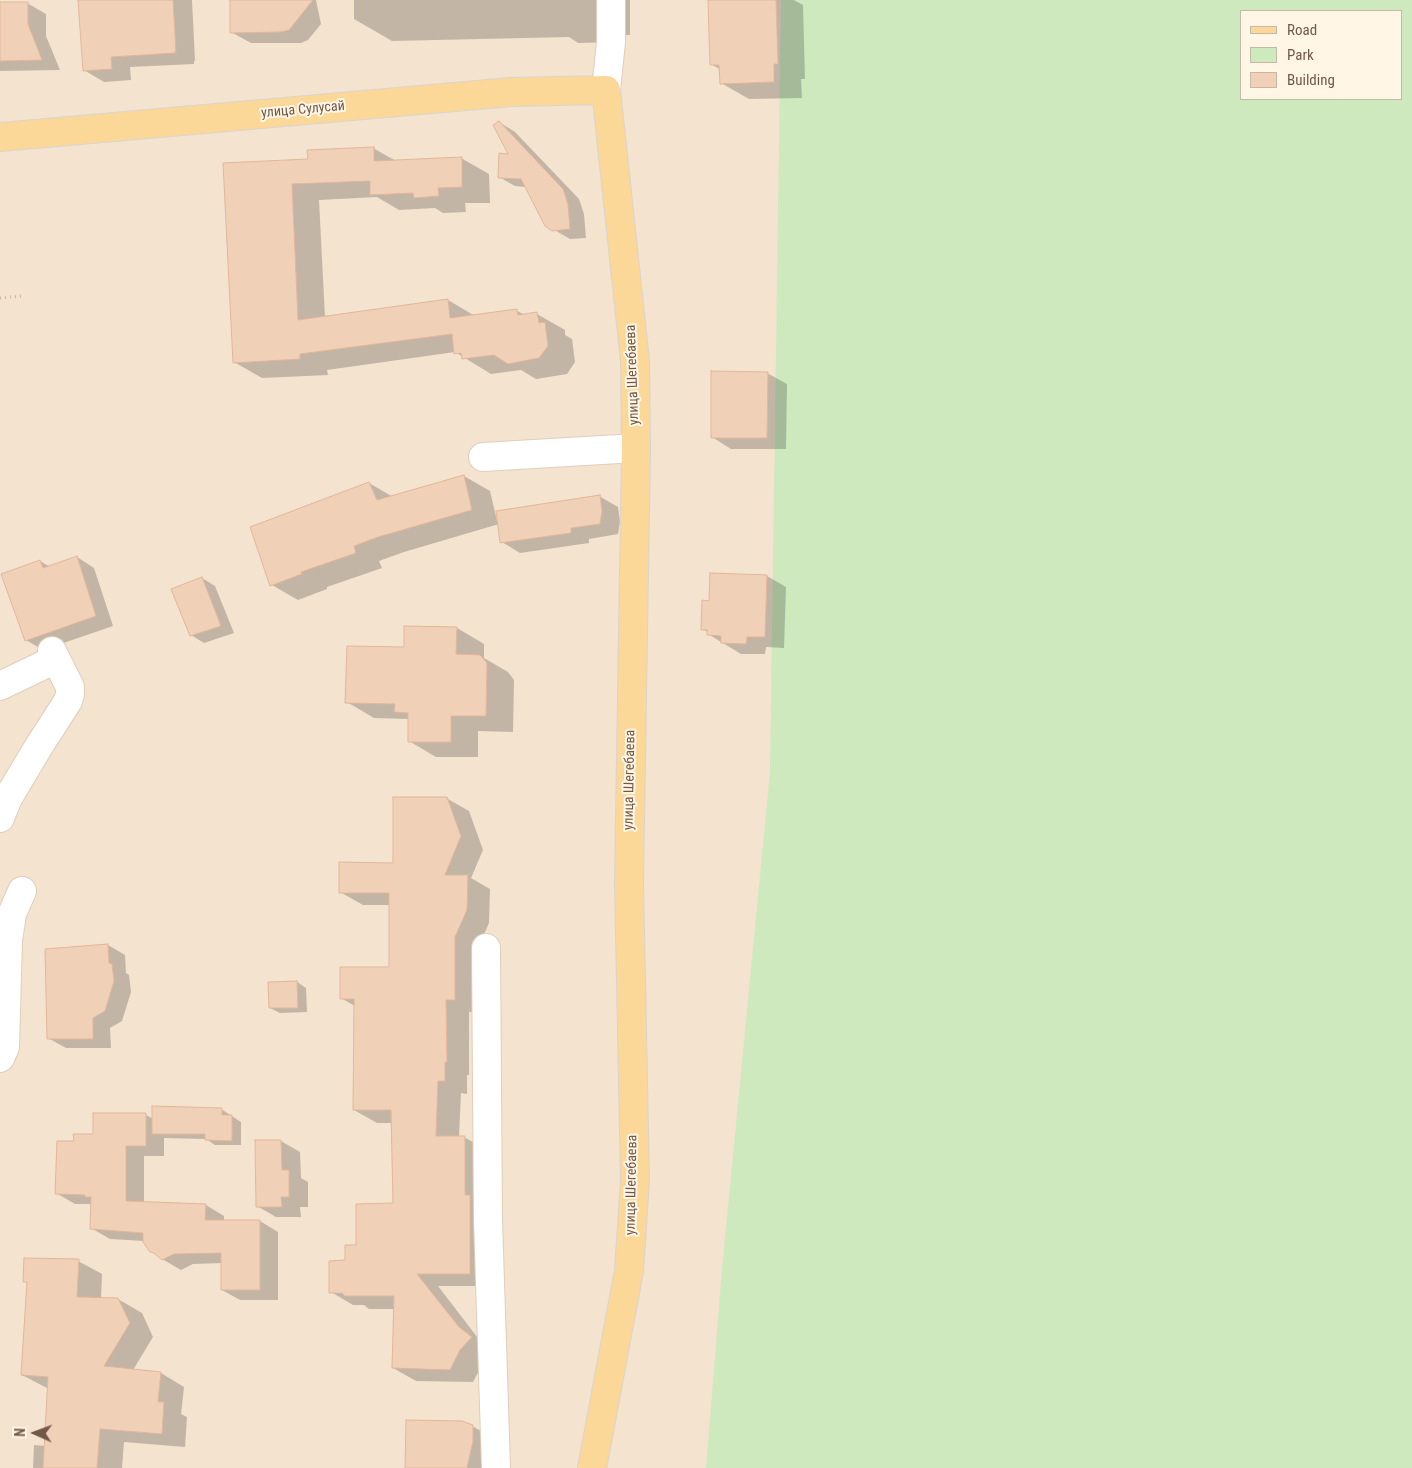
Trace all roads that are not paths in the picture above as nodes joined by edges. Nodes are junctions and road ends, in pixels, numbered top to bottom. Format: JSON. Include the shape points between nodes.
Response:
{"nodes":[{"id":1,"x":612,"y":0,"type":"edge"},
{"id":2,"x":606,"y":90,"type":"junction"},
{"id":3,"x":0,"y":137,"type":"edge"},
{"id":4,"x":636,"y":448,"type":"junction"},
{"id":5,"x":483,"y":457,"type":"dead end"},
{"id":6,"x":0,"y":686,"type":"edge"},
{"id":7,"x":0,"y":818,"type":"edge"},
{"id":8,"x":22,"y":891,"type":"dead end"},
{"id":9,"x":486,"y":948,"type":"dead end"},
{"id":10,"x":0,"y":1058,"type":"edge"},
{"id":11,"x":496,"y":1468,"type":"edge"},
{"id":12,"x":592,"y":1468,"type":"edge"}],
"edges":[{"from":1,"to":2,"type":"street"},
{"from":2,"to":3,"type":"main road","name":"улица Сулусай","via":[[511,92]]},
{"from":2,"to":4,"type":"main road","name":"улица Шегебаева","via":[[636,361]]},
{"from":4,"to":5,"type":"street"},
{"from":4,"to":12,"type":"main road","name":"улица Шегебаева","via":[[628,882],[635,1180],[629,1271]]},
{"from":6,"to":7,"type":"street","via":[[54,655],[70,687],[68,702],[8,798]]},
{"from":8,"to":10,"type":"street","via":[[12,914],[8,940],[4,1048]]},
{"from":9,"to":11,"type":"street","via":[[488,1220]]}]}
